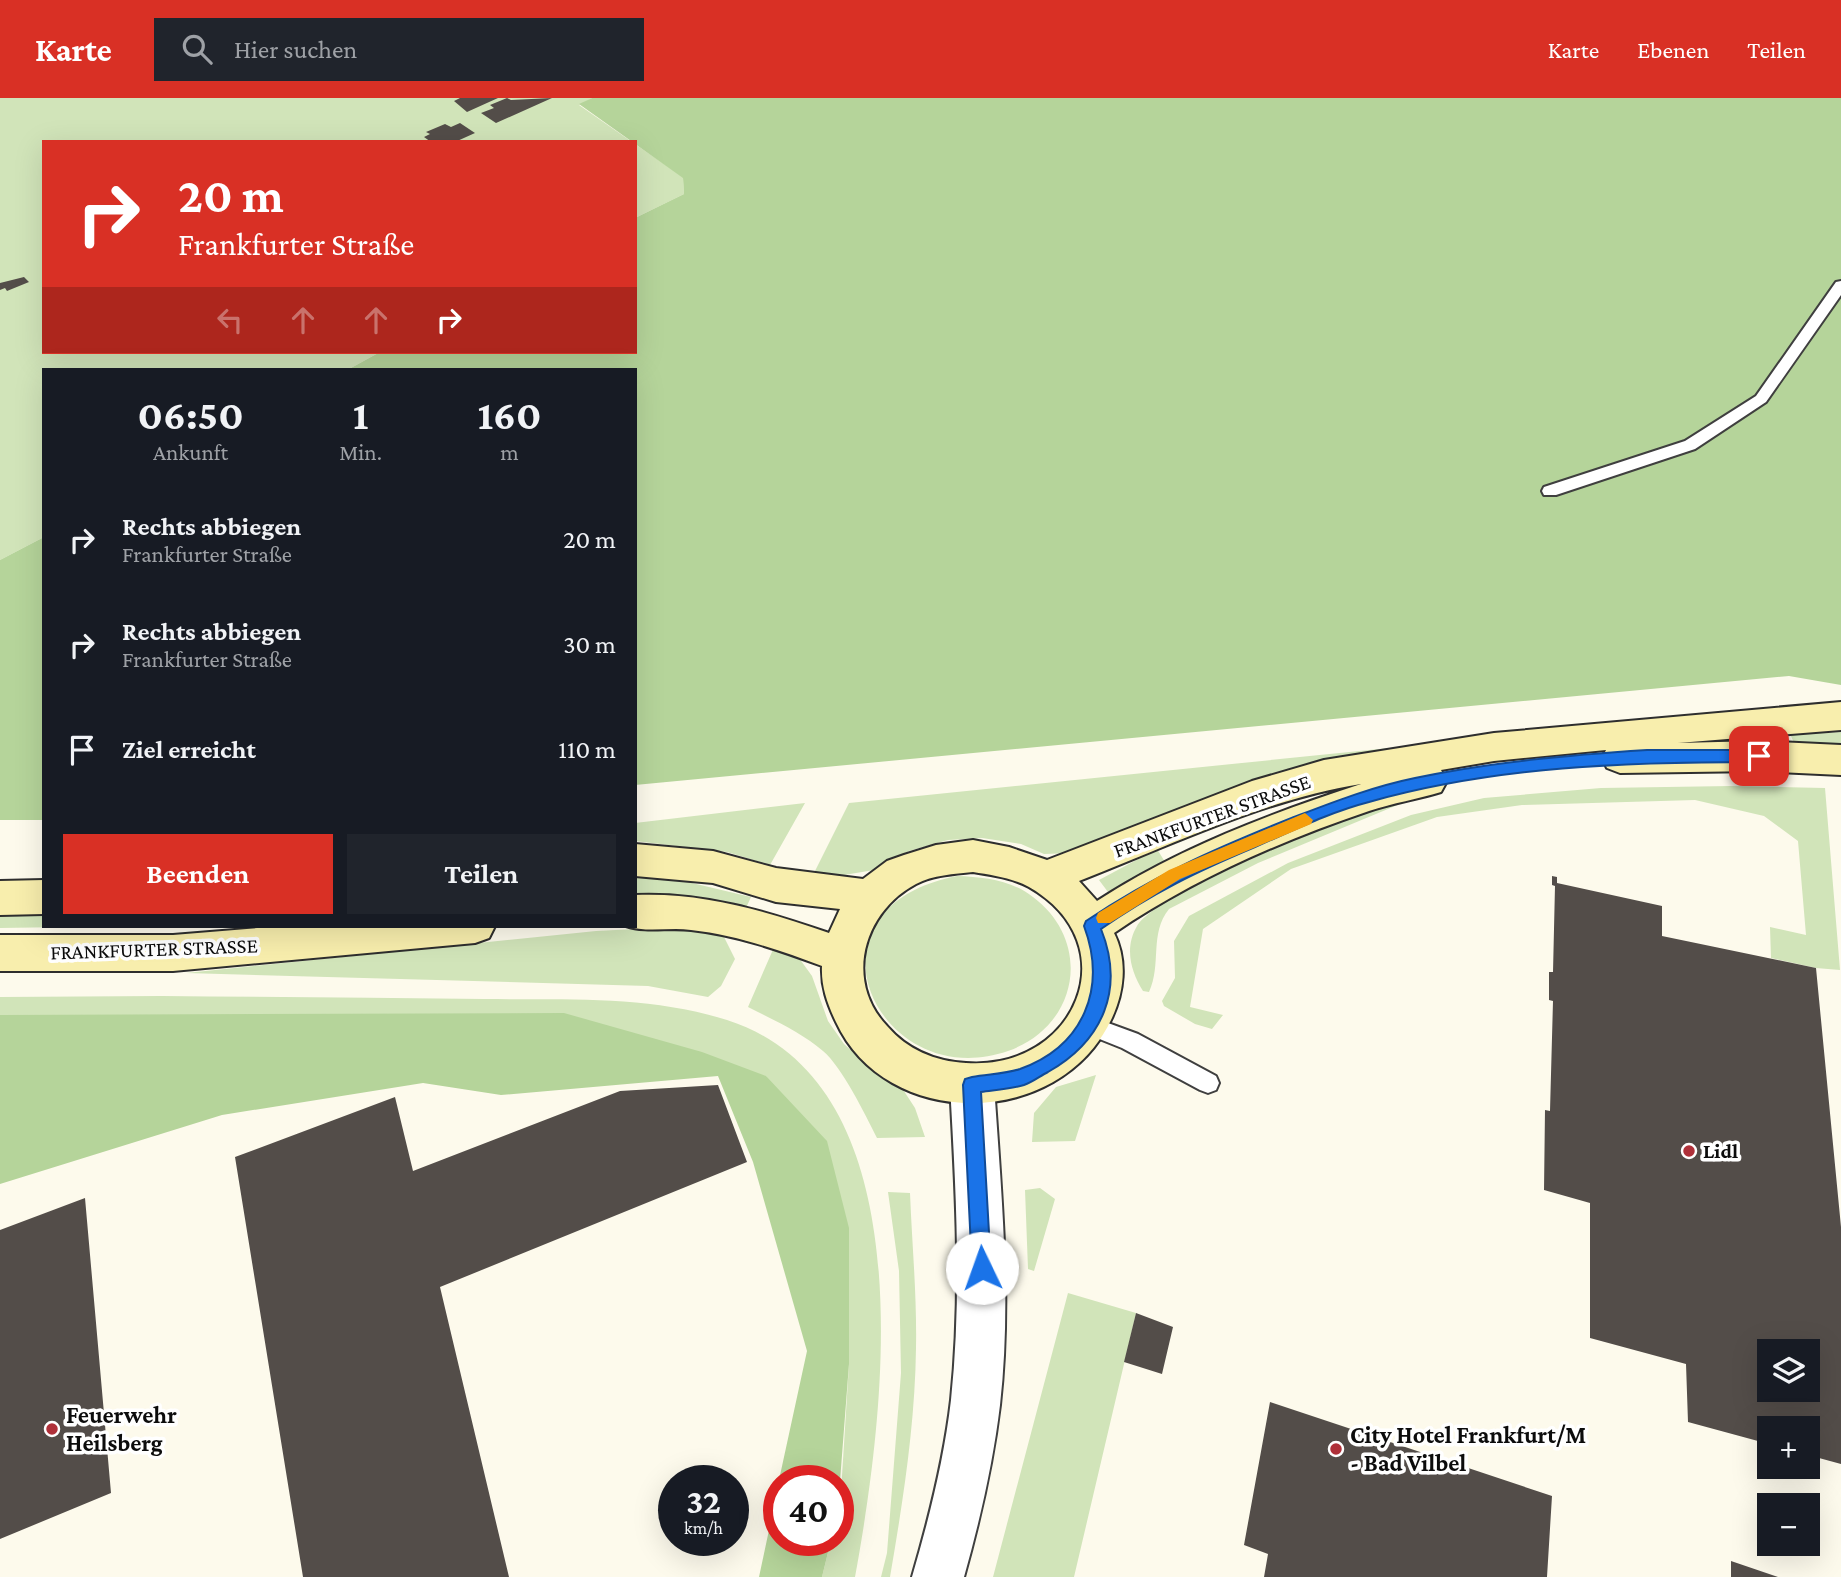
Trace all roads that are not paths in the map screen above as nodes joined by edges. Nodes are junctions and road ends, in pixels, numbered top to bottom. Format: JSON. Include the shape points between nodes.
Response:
{"nodes":[{"id":1,"x":1841,"y":285,"type":"edge"},
{"id":2,"x":1550,"y":491,"type":"dead end"},
{"id":3,"x":1841,"y":716,"type":"edge"},
{"id":4,"x":1841,"y":760,"type":"edge"},
{"id":5,"x":637,"y":860,"type":"edge"},
{"id":6,"x":1045,"y":877,"type":"junction"},
{"id":7,"x":870,"y":896,"type":"junction"},
{"id":8,"x":42,"y":897,"type":"edge"},
{"id":9,"x":0,"y":898,"type":"edge"},
{"id":10,"x":637,"y":912,"type":"edge"},
{"id":11,"x":1092,"y":926,"type":"junction"},
{"id":12,"x":453,"y":928,"type":"edge"},
{"id":13,"x":0,"y":953,"type":"edge"},
{"id":14,"x":842,"y":956,"type":"junction"},
{"id":15,"x":1089,"y":1024,"type":"junction"},
{"id":16,"x":1209,"y":1083,"type":"dead end"},
{"id":17,"x":972,"y":1085,"type":"junction"},
{"id":18,"x":938,"y":1577,"type":"edge"}],
"edges":[{"from":1,"to":2,"type":"lane","via":[[1761,400],[1690,445]]},
{"from":3,"to":6,"type":"main road","name":"FRANKFURTER STRASSE","via":[[1494,747],[1325,775],[1265,792]]},
{"from":4,"to":11,"type":"main road","name":"FRANKFURTER STRASSE","via":[[1633,757],[1512,767],[1414,784],[1364,797],[1174,874]]},
{"from":5,"to":7,"type":"main road","via":[[713,867],[776,885]]},
{"from":6,"to":7,"type":"main road","via":[[1010,862],[972,856],[934,860],[899,874]]},
{"from":6,"to":11,"type":"main road","via":[[1072,899]]},
{"from":7,"to":14,"type":"main road","via":[[851,926]]},
{"from":8,"to":9,"type":"main road"},
{"from":10,"to":14,"type":"main road","via":[[712,913]]},
{"from":11,"to":15,"type":"main road","via":[[1103,971],[1101,995]]},
{"from":12,"to":13,"type":"main road","name":"FRANKFURTER STRASSE","via":[[173,953]]},
{"from":14,"to":17,"type":"main road","via":[[843,986],[854,1016],[874,1043],[901,1065],[935,1079]]},
{"from":15,"to":16,"type":"lane"},
{"from":15,"to":17,"type":"main road","via":[[1065,1053],[1022,1077]]},
{"from":17,"to":18,"type":"street","via":[[982,1268],[976,1373],[970,1447]]}]}
